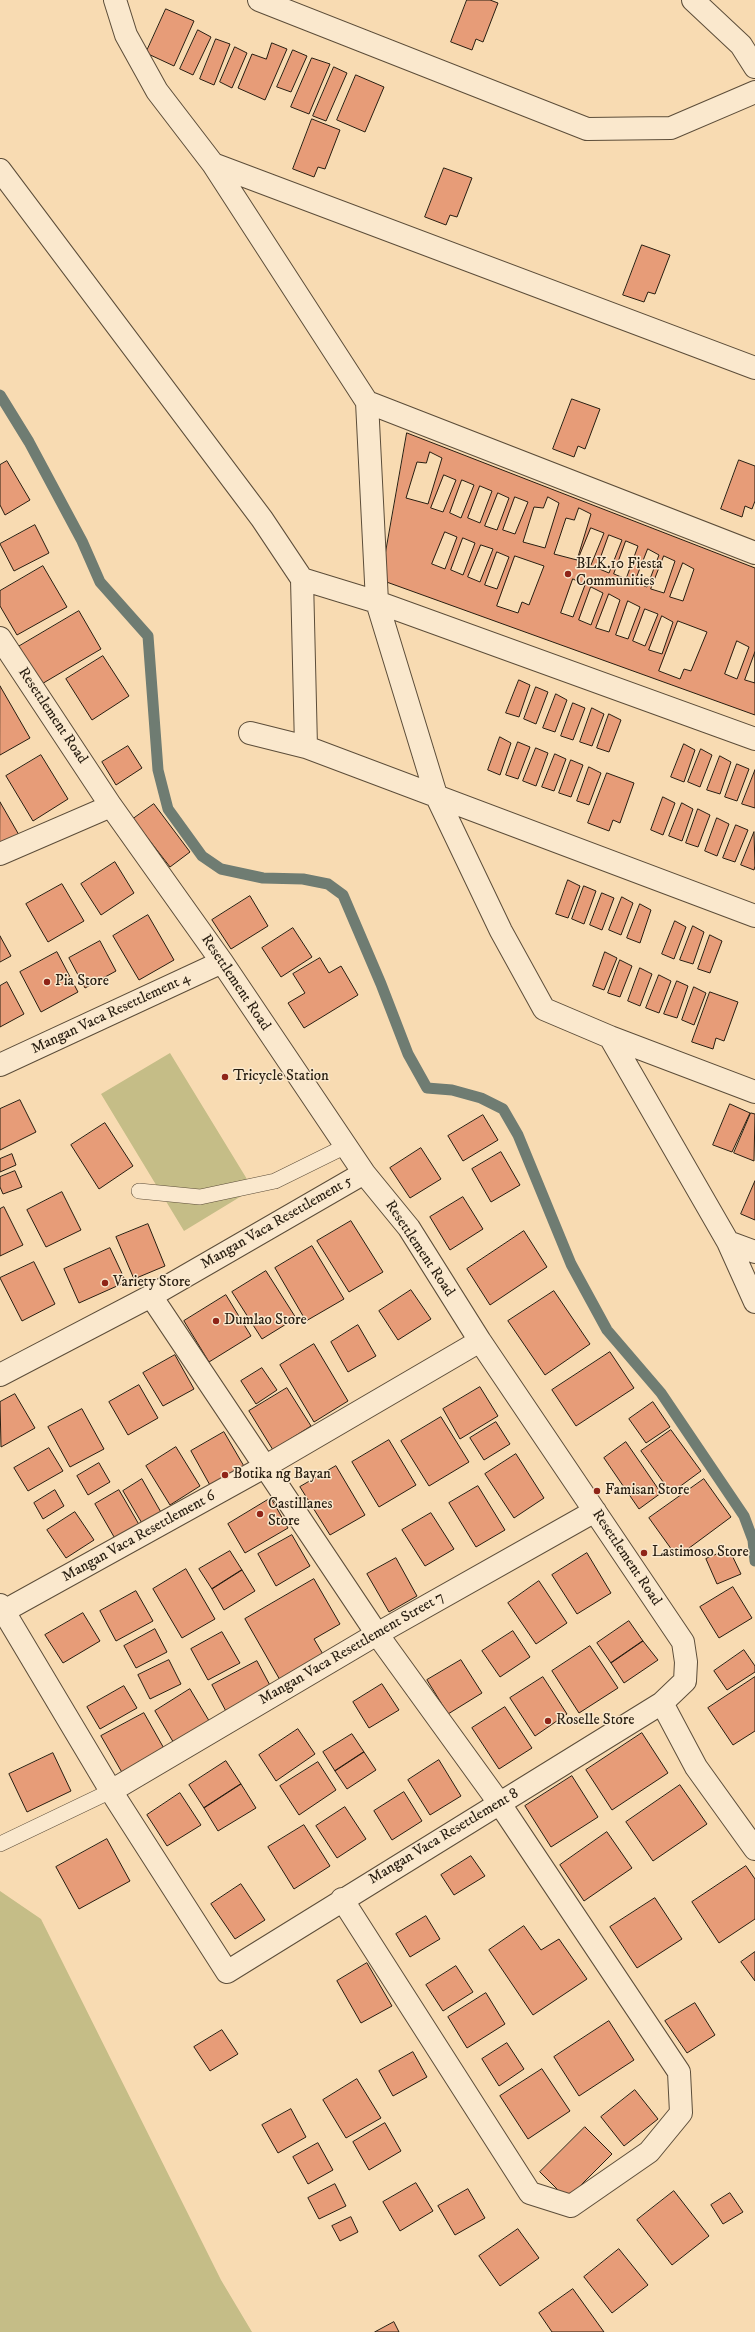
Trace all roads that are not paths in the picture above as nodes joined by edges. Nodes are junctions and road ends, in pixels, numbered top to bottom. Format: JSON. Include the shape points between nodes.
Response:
{"nodes":[{"id":1,"x":115,"y":0,"type":"edge"},
{"id":2,"x":259,"y":0,"type":"edge"},
{"id":3,"x":693,"y":0,"type":"edge"},
{"id":4,"x":748,"y":47,"type":"edge"},
{"id":5,"x":755,"y":67,"type":"edge"},
{"id":6,"x":755,"y":92,"type":"edge"},
{"id":7,"x":213,"y":164,"type":"junction"},
{"id":8,"x":0,"y":170,"type":"edge"},
{"id":9,"x":755,"y":368,"type":"edge"},
{"id":10,"x":367,"y":402,"type":"junction"},
{"id":11,"x":755,"y":553,"type":"edge"},
{"id":12,"x":302,"y":579,"type":"junction"},
{"id":13,"x":377,"y":602,"type":"junction"},
{"id":14,"x":0,"y":638,"type":"edge"},
{"id":15,"x":250,"y":733,"type":"dead end"},
{"id":16,"x":755,"y":739,"type":"edge"},
{"id":17,"x":306,"y":746,"type":"junction"},
{"id":18,"x":436,"y":795,"type":"junction"},
{"id":19,"x":111,"y":806,"type":"junction"},
{"id":20,"x":0,"y":854,"type":"edge"},
{"id":21,"x":755,"y":916,"type":"edge"},
{"id":22,"x":222,"y":962,"type":"junction"},
{"id":23,"x":610,"y":1037,"type":"junction"},
{"id":24,"x":0,"y":1065,"type":"edge"},
{"id":25,"x":755,"y":1092,"type":"edge"},
{"id":26,"x":346,"y":1146,"type":"junction"},
{"id":27,"x":364,"y":1173,"type":"junction"},
{"id":28,"x":139,"y":1191,"type":"dead end"},
{"id":29,"x":728,"y":1242,"type":"junction"},
{"id":30,"x":755,"y":1252,"type":"edge"},
{"id":31,"x":151,"y":1296,"type":"junction"},
{"id":32,"x":755,"y":1302,"type":"edge"},
{"id":33,"x":480,"y":1341,"type":"junction"},
{"id":34,"x":0,"y":1375,"type":"edge"},
{"id":35,"x":266,"y":1466,"type":"junction"},
{"id":36,"x":595,"y":1511,"type":"junction"},
{"id":37,"x":2,"y":1608,"type":"edge"},
{"id":38,"x":377,"y":1634,"type":"junction"},
{"id":39,"x":662,"y":1703,"type":"junction"},
{"id":40,"x":111,"y":1791,"type":"junction"},
{"id":41,"x":500,"y":1804,"type":"junction"},
{"id":42,"x":0,"y":1844,"type":"edge"},
{"id":43,"x":755,"y":1849,"type":"edge"},
{"id":44,"x":342,"y":1899,"type":"junction"}],
"edges":[{"from":1,"to":7,"type":"street","via":[[126,35],[157,92]]},
{"from":2,"to":6,"type":"street","via":[[587,129],[671,128]]},
{"from":3,"to":4,"type":"street"},
{"from":4,"to":5,"type":"street"},
{"from":7,"to":9,"type":"street"},
{"from":7,"to":10,"type":"street"},
{"from":8,"to":12,"type":"street","via":[[257,513]]},
{"from":10,"to":11,"type":"street"},
{"from":10,"to":13,"type":"street"},
{"from":12,"to":13,"type":"street"},
{"from":12,"to":17,"type":"street"},
{"from":13,"to":16,"type":"street"},
{"from":13,"to":18,"type":"street"},
{"from":14,"to":19,"type":"street","name":"Resettlement Road"},
{"from":15,"to":17,"type":"street"},
{"from":17,"to":18,"type":"street"},
{"from":18,"to":21,"type":"street"},
{"from":18,"to":23,"type":"street","via":[[501,931],[544,1009]]},
{"from":19,"to":20,"type":"street"},
{"from":19,"to":22,"type":"street","name":"Resettlement Road"},
{"from":22,"to":24,"type":"street","name":"Mangan Vaca Resettlement 4"},
{"from":22,"to":26,"type":"street","name":"Resettlement Road"},
{"from":23,"to":25,"type":"street"},
{"from":23,"to":29,"type":"street"},
{"from":26,"to":27,"type":"street","name":"Resettlement Road"},
{"from":26,"to":28,"type":"lane","via":[[275,1181],[200,1197]]},
{"from":27,"to":31,"type":"street","name":"Mangan Vaca Resettlement 5"},
{"from":27,"to":33,"type":"street","name":"Resettlement Road","via":[[409,1228]]},
{"from":29,"to":30,"type":"street"},
{"from":29,"to":32,"type":"street"},
{"from":31,"to":34,"type":"street","name":"Mangan Vaca Resettlement 5"},
{"from":31,"to":35,"type":"street"},
{"from":33,"to":35,"type":"street","name":"Mangan Vaca Resettlement 6"},
{"from":33,"to":36,"type":"street","name":"Resettlement Road"},
{"from":35,"to":37,"type":"street","name":"Mangan Vaca Resettlement 6"},
{"from":35,"to":38,"type":"street"},
{"from":36,"to":38,"type":"street","name":"Mangan Vaca Resettlement Street 7"},
{"from":36,"to":39,"type":"street","name":"Resettlement Road","via":[[683,1642],[685,1681]]},
{"from":37,"to":40,"type":"street"},
{"from":38,"to":40,"type":"street","name":"Mangan Vaca Resettlement Street 7"},
{"from":38,"to":41,"type":"street"},
{"from":39,"to":41,"type":"street","name":"Mangan Vaca Resettlement 8"},
{"from":39,"to":43,"type":"street","via":[[696,1767]]},
{"from":40,"to":42,"type":"lane"},
{"from":40,"to":44,"type":"street","name":"Mangan Vaca Resettlement 8","via":[[227,1972]]},
{"from":41,"to":44,"type":"street","name":"Mangan Vaca Resettlement 8"},
{"from":41,"to":44,"type":"street","via":[[679,2072],[681,2113],[649,2152],[571,2206],[530,2193]]}]}
